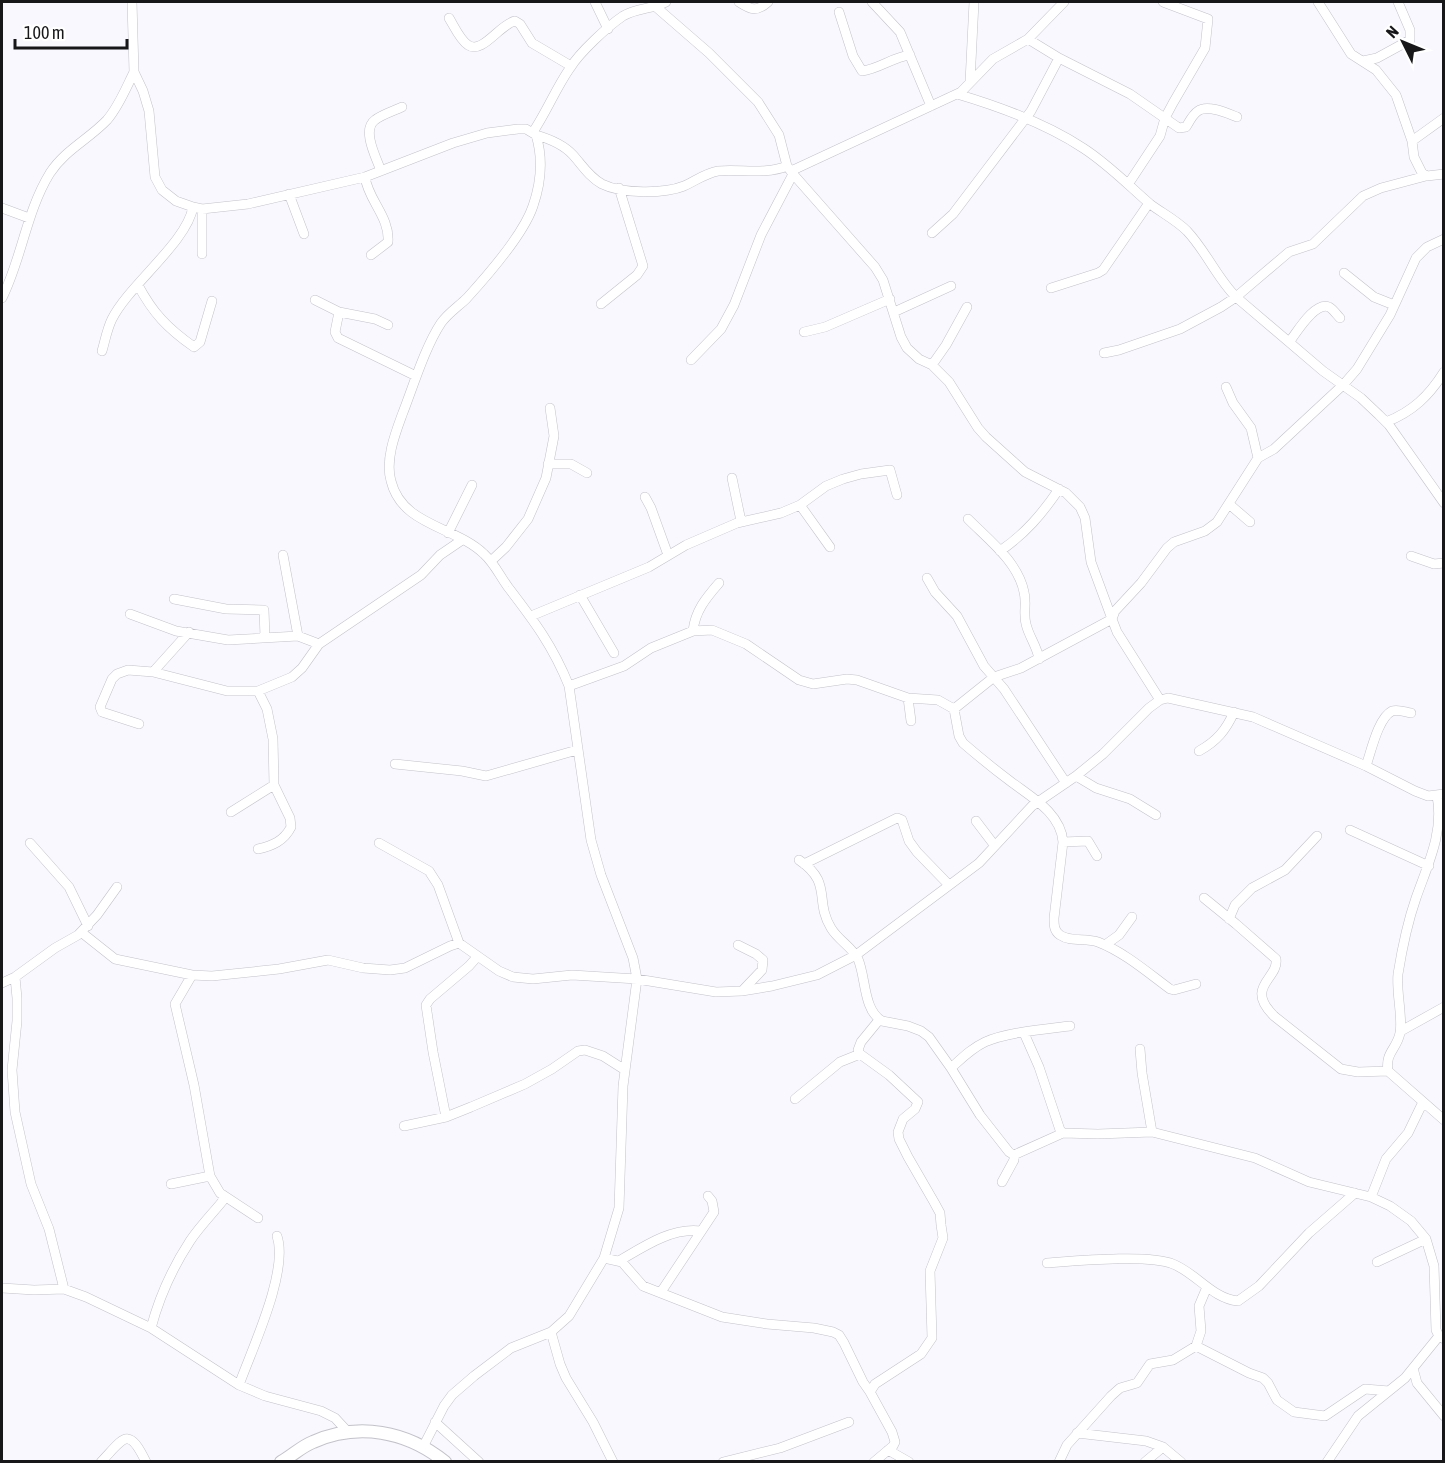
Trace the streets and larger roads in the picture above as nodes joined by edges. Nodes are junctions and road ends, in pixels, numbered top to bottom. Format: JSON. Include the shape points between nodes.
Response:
{"nodes":[{"id":1,"x":132,"y":2,"type":"edge"},
{"id":2,"x":595,"y":2,"type":"edge"},
{"id":3,"x":666,"y":2,"type":"edge"},
{"id":4,"x":739,"y":2,"type":"edge"},
{"id":5,"x":768,"y":2,"type":"edge"},
{"id":6,"x":872,"y":2,"type":"edge"},
{"id":7,"x":974,"y":2,"type":"edge"},
{"id":8,"x":1064,"y":2,"type":"edge"},
{"id":9,"x":1163,"y":2,"type":"edge"},
{"id":10,"x":1318,"y":2,"type":"edge"},
{"id":11,"x":1398,"y":2,"type":"edge"},
{"id":12,"x":656,"y":7,"type":"junction"},
{"id":13,"x":839,"y":12,"type":"dead end"},
{"id":14,"x":449,"y":18,"type":"dead end"},
{"id":15,"x":608,"y":29,"type":"junction"},
{"id":16,"x":1028,"y":39,"type":"junction"},
{"id":17,"x":910,"y":55,"type":"junction"},
{"id":18,"x":1059,"y":58,"type":"junction"},
{"id":19,"x":1363,"y":61,"type":"junction"},
{"id":20,"x":571,"y":66,"type":"junction"},
{"id":21,"x":134,"y":72,"type":"junction"},
{"id":22,"x":970,"y":82,"type":"junction"},
{"id":23,"x":957,"y":94,"type":"junction"},
{"id":24,"x":931,"y":106,"type":"junction"},
{"id":25,"x":402,"y":107,"type":"dead end"},
{"id":26,"x":1237,"y":117,"type":"dead end"},
{"id":27,"x":1026,"y":118,"type":"junction"},
{"id":28,"x":1165,"y":118,"type":"junction"},
{"id":29,"x":1443,"y":118,"type":"edge"},
{"id":30,"x":535,"y":133,"type":"junction"},
{"id":31,"x":1412,"y":141,"type":"junction"},
{"id":32,"x":790,"y":170,"type":"junction"},
{"id":33,"x":381,"y":171,"type":"junction"},
{"id":34,"x":1443,"y":174,"type":"edge"},
{"id":35,"x":1426,"y":176,"type":"junction"},
{"id":36,"x":365,"y":177,"type":"junction"},
{"id":37,"x":1129,"y":183,"type":"junction"},
{"id":38,"x":619,"y":189,"type":"junction"},
{"id":39,"x":290,"y":194,"type":"junction"},
{"id":40,"x":1149,"y":203,"type":"junction"},
{"id":41,"x":2,"y":208,"type":"edge"},
{"id":42,"x":197,"y":208,"type":"junction"},
{"id":43,"x":29,"y":218,"type":"junction"},
{"id":44,"x":932,"y":233,"type":"dead end"},
{"id":45,"x":304,"y":234,"type":"dead end"},
{"id":46,"x":1443,"y":239,"type":"edge"},
{"id":47,"x":202,"y":254,"type":"dead end"},
{"id":48,"x":371,"y":255,"type":"dead end"},
{"id":49,"x":1344,"y":273,"type":"dead end"},
{"id":50,"x":138,"y":285,"type":"junction"},
{"id":51,"x":951,"y":286,"type":"dead end"},
{"id":52,"x":1051,"y":288,"type":"dead end"},
{"id":53,"x":1236,"y":297,"type":"junction"},
{"id":54,"x":2,"y":298,"type":"edge"},
{"id":55,"x":890,"y":299,"type":"junction"},
{"id":56,"x":315,"y":300,"type":"dead end"},
{"id":57,"x":212,"y":301,"type":"dead end"},
{"id":58,"x":601,"y":304,"type":"dead end"},
{"id":59,"x":1394,"y":305,"type":"junction"},
{"id":60,"x":967,"y":307,"type":"dead end"},
{"id":61,"x":339,"y":312,"type":"junction"},
{"id":62,"x":894,"y":312,"type":"junction"},
{"id":63,"x":1340,"y":318,"type":"dead end"},
{"id":64,"x":388,"y":325,"type":"dead end"},
{"id":65,"x":804,"y":332,"type":"dead end"},
{"id":66,"x":1290,"y":341,"type":"junction"},
{"id":67,"x":102,"y":351,"type":"dead end"},
{"id":68,"x":1104,"y":353,"type":"dead end"},
{"id":69,"x":691,"y":360,"type":"dead end"},
{"id":70,"x":932,"y":365,"type":"junction"},
{"id":71,"x":1443,"y":374,"type":"edge"},
{"id":72,"x":416,"y":376,"type":"junction"},
{"id":73,"x":1344,"y":384,"type":"junction"},
{"id":74,"x":1226,"y":387,"type":"dead end"},
{"id":75,"x":550,"y":408,"type":"dead end"},
{"id":76,"x":1386,"y":422,"type":"junction"},
{"id":77,"x":1258,"y":458,"type":"junction"},
{"id":78,"x":548,"y":464,"type":"junction"},
{"id":79,"x":587,"y":473,"type":"dead end"},
{"id":80,"x":732,"y":478,"type":"dead end"},
{"id":81,"x":472,"y":485,"type":"dead end"},
{"id":82,"x":1059,"y":489,"type":"junction"},
{"id":83,"x":897,"y":495,"type":"dead end"},
{"id":84,"x":645,"y":497,"type":"dead end"},
{"id":85,"x":1443,"y":503,"type":"edge"},
{"id":86,"x":1229,"y":504,"type":"junction"},
{"id":87,"x":800,"y":505,"type":"junction"},
{"id":88,"x":968,"y":519,"type":"dead end"},
{"id":89,"x":741,"y":521,"type":"junction"},
{"id":90,"x":1250,"y":522,"type":"dead end"},
{"id":91,"x":448,"y":533,"type":"junction"},
{"id":92,"x":462,"y":540,"type":"junction"},
{"id":93,"x":830,"y":547,"type":"dead end"},
{"id":94,"x":1000,"y":551,"type":"junction"},
{"id":95,"x":283,"y":555,"type":"dead end"},
{"id":96,"x":668,"y":555,"type":"junction"},
{"id":97,"x":1411,"y":556,"type":"dead end"},
{"id":98,"x":491,"y":561,"type":"junction"},
{"id":99,"x":1443,"y":564,"type":"edge"},
{"id":100,"x":927,"y":578,"type":"dead end"},
{"id":101,"x":719,"y":583,"type":"dead end"},
{"id":102,"x":580,"y":595,"type":"junction"},
{"id":103,"x":174,"y":599,"type":"dead end"},
{"id":104,"x":130,"y":614,"type":"dead end"},
{"id":105,"x":531,"y":616,"type":"junction"},
{"id":106,"x":1112,"y":619,"type":"junction"},
{"id":107,"x":693,"y":630,"type":"junction"},
{"id":108,"x":189,"y":632,"type":"junction"},
{"id":109,"x":298,"y":636,"type":"junction"},
{"id":110,"x":266,"y":638,"type":"junction"},
{"id":111,"x":319,"y":644,"type":"junction"},
{"id":112,"x":614,"y":653,"type":"dead end"},
{"id":113,"x":1039,"y":659,"type":"junction"},
{"id":114,"x":153,"y":672,"type":"junction"},
{"id":115,"x":994,"y":677,"type":"junction"},
{"id":116,"x":569,"y":686,"type":"junction"},
{"id":117,"x":258,"y":691,"type":"junction"},
{"id":118,"x":908,"y":698,"type":"junction"},
{"id":119,"x":1160,"y":700,"type":"junction"},
{"id":120,"x":954,"y":709,"type":"junction"},
{"id":121,"x":1234,"y":712,"type":"junction"},
{"id":122,"x":1411,"y":713,"type":"dead end"},
{"id":123,"x":911,"y":721,"type":"dead end"},
{"id":124,"x":139,"y":724,"type":"dead end"},
{"id":125,"x":577,"y":750,"type":"junction"},
{"id":126,"x":1199,"y":751,"type":"dead end"},
{"id":127,"x":395,"y":764,"type":"dead end"},
{"id":128,"x":1366,"y":766,"type":"junction"},
{"id":129,"x":1076,"y":776,"type":"junction"},
{"id":130,"x":1066,"y":783,"type":"junction"},
{"id":131,"x":274,"y":785,"type":"junction"},
{"id":132,"x":1440,"y":795,"type":"edge"},
{"id":133,"x":1038,"y":801,"type":"junction"},
{"id":134,"x":231,"y":812,"type":"dead end"},
{"id":135,"x":1156,"y":815,"type":"dead end"},
{"id":136,"x":976,"y":821,"type":"dead end"},
{"id":137,"x":1350,"y":831,"type":"dead end"},
{"id":138,"x":1317,"y":836,"type":"dead end"},
{"id":139,"x":1063,"y":842,"type":"junction"},
{"id":140,"x":30,"y":843,"type":"dead end"},
{"id":141,"x":379,"y":843,"type":"dead end"},
{"id":142,"x":995,"y":846,"type":"junction"},
{"id":143,"x":258,"y":849,"type":"dead end"},
{"id":144,"x":1097,"y":856,"type":"dead end"},
{"id":145,"x":1428,"y":866,"type":"junction"},
{"id":146,"x":949,"y":885,"type":"junction"},
{"id":147,"x":117,"y":887,"type":"dead end"},
{"id":148,"x":1204,"y":898,"type":"dead end"},
{"id":149,"x":1132,"y":917,"type":"dead end"},
{"id":150,"x":1229,"y":919,"type":"junction"},
{"id":151,"x":85,"y":929,"type":"junction"},
{"id":152,"x":459,"y":944,"type":"junction"},
{"id":153,"x":738,"y":945,"type":"dead end"},
{"id":154,"x":1105,"y":945,"type":"junction"},
{"id":155,"x":856,"y":955,"type":"junction"},
{"id":156,"x":477,"y":957,"type":"junction"},
{"id":157,"x":192,"y":975,"type":"junction"},
{"id":158,"x":15,"y":977,"type":"junction"},
{"id":159,"x":638,"y":979,"type":"junction"},
{"id":160,"x":2,"y":983,"type":"edge"},
{"id":161,"x":1196,"y":984,"type":"dead end"},
{"id":162,"x":742,"y":991,"type":"junction"},
{"id":163,"x":1443,"y":1006,"type":"edge"},
{"id":164,"x":879,"y":1020,"type":"junction"},
{"id":165,"x":1070,"y":1026,"type":"dead end"},
{"id":166,"x":1401,"y":1031,"type":"junction"},
{"id":167,"x":1024,"y":1033,"type":"junction"},
{"id":168,"x":1140,"y":1048,"type":"dead end"},
{"id":169,"x":860,"y":1054,"type":"junction"},
{"id":170,"x":951,"y":1068,"type":"junction"},
{"id":171,"x":625,"y":1070,"type":"junction"},
{"id":172,"x":1388,"y":1071,"type":"junction"},
{"id":173,"x":795,"y":1099,"type":"dead end"},
{"id":174,"x":1423,"y":1102,"type":"junction"},
{"id":175,"x":446,"y":1117,"type":"junction"},
{"id":176,"x":1443,"y":1120,"type":"edge"},
{"id":177,"x":404,"y":1126,"type":"dead end"},
{"id":178,"x":1152,"y":1132,"type":"junction"},
{"id":179,"x":1063,"y":1133,"type":"junction"},
{"id":180,"x":1014,"y":1155,"type":"junction"},
{"id":181,"x":210,"y":1176,"type":"junction"},
{"id":182,"x":1002,"y":1182,"type":"dead end"},
{"id":183,"x":171,"y":1184,"type":"dead end"},
{"id":184,"x":1355,"y":1193,"type":"junction"},
{"id":185,"x":708,"y":1196,"type":"dead end"},
{"id":186,"x":225,"y":1197,"type":"junction"},
{"id":187,"x":1371,"y":1197,"type":"junction"},
{"id":188,"x":258,"y":1218,"type":"dead end"},
{"id":189,"x":701,"y":1231,"type":"junction"},
{"id":190,"x":277,"y":1236,"type":"dead end"},
{"id":191,"x":1426,"y":1239,"type":"junction"},
{"id":192,"x":604,"y":1258,"type":"junction"},
{"id":193,"x":619,"y":1261,"type":"junction"},
{"id":194,"x":1377,"y":1262,"type":"dead end"},
{"id":195,"x":1047,"y":1263,"type":"dead end"},
{"id":196,"x":2,"y":1287,"type":"edge"},
{"id":197,"x":1207,"y":1287,"type":"junction"},
{"id":198,"x":64,"y":1289,"type":"junction"},
{"id":199,"x":661,"y":1292,"type":"junction"},
{"id":200,"x":151,"y":1328,"type":"junction"},
{"id":201,"x":551,"y":1332,"type":"junction"},
{"id":202,"x":1441,"y":1338,"type":"edge"},
{"id":203,"x":1196,"y":1346,"type":"junction"},
{"id":204,"x":1413,"y":1368,"type":"junction"},
{"id":205,"x":239,"y":1385,"type":"junction"},
{"id":206,"x":1389,"y":1391,"type":"junction"},
{"id":207,"x":870,"y":1392,"type":"junction"},
{"id":208,"x":1443,"y":1416,"type":"edge"},
{"id":209,"x":435,"y":1422,"type":"junction"},
{"id":210,"x":849,"y":1422,"type":"dead end"},
{"id":211,"x":347,"y":1431,"type":"junction"},
{"id":212,"x":1077,"y":1433,"type":"junction"},
{"id":213,"x":423,"y":1447,"type":"junction"},
{"id":214,"x":1163,"y":1447,"type":"junction"},
{"id":215,"x":888,"y":1450,"type":"junction"},
{"id":216,"x":295,"y":1457,"type":"edge"},
{"id":217,"x":101,"y":1461,"type":"edge"},
{"id":218,"x":146,"y":1461,"type":"edge"},
{"id":219,"x":281,"y":1461,"type":"edge"},
{"id":220,"x":445,"y":1461,"type":"edge"},
{"id":221,"x":479,"y":1461,"type":"edge"},
{"id":222,"x":613,"y":1461,"type":"edge"},
{"id":223,"x":723,"y":1461,"type":"edge"},
{"id":224,"x":874,"y":1461,"type":"edge"},
{"id":225,"x":909,"y":1461,"type":"edge"},
{"id":226,"x":1059,"y":1461,"type":"edge"},
{"id":227,"x":1145,"y":1461,"type":"edge"},
{"id":228,"x":1181,"y":1461,"type":"edge"},
{"id":229,"x":1326,"y":1461,"type":"edge"}],
"edges":[{"from":1,"to":21,"type":"street"},
{"from":2,"to":15,"type":"street"},
{"from":3,"to":12,"type":"street"},
{"from":4,"to":5,"type":"street","via":[[750,10],[758,10]]},
{"from":6,"to":17,"type":"street","via":[[900,32]]},
{"from":7,"to":22,"type":"street"},
{"from":8,"to":16,"type":"street"},
{"from":9,"to":28,"type":"street","via":[[1208,19],[1205,48]]},
{"from":10,"to":19,"type":"street","via":[[1351,54]]},
{"from":11,"to":19,"type":"street","via":[[1410,30],[1410,40]]},
{"from":12,"to":15,"type":"street","via":[[626,15]]},
{"from":12,"to":32,"type":"street","via":[[758,102],[779,135]]},
{"from":13,"to":17,"type":"street","via":[[853,56],[862,70]]},
{"from":14,"to":20,"type":"street","via":[[467,45],[474,48],[483,46],[515,21],[532,43]]},
{"from":15,"to":20,"type":"street"},
{"from":16,"to":18,"type":"street"},
{"from":16,"to":22,"type":"street","via":[[993,59]]},
{"from":17,"to":24,"type":"street"},
{"from":18,"to":27,"type":"street"},
{"from":18,"to":28,"type":"street","via":[[1130,94]]},
{"from":19,"to":31,"type":"street","via":[[1396,94]]},
{"from":20,"to":30,"type":"street"},
{"from":21,"to":42,"type":"street","via":[[149,111],[155,177],[162,190],[176,201]]},
{"from":21,"to":43,"type":"street","via":[[106,120],[76,144],[50,173]]},
{"from":22,"to":23,"type":"street"},
{"from":23,"to":24,"type":"street"},
{"from":23,"to":27,"type":"street"},
{"from":24,"to":32,"type":"street"},
{"from":25,"to":33,"type":"street","via":[[370,125],[369,135]]},
{"from":26,"to":28,"type":"street","via":[[1202,109],[1183,129]]},
{"from":27,"to":37,"type":"street","via":[[1085,149]]},
{"from":27,"to":44,"type":"street","via":[[953,214]]},
{"from":28,"to":37,"type":"street","via":[[1160,136]]},
{"from":29,"to":31,"type":"street"},
{"from":30,"to":33,"type":"street","via":[[518,129],[487,133]]},
{"from":30,"to":38,"type":"street","via":[[561,145],[591,176]]},
{"from":30,"to":72,"type":"street","via":[[541,158],[533,207],[500,257],[436,331]]},
{"from":31,"to":35,"type":"street","via":[[1416,163]]},
{"from":32,"to":38,"type":"street","via":[[717,171],[667,190]]},
{"from":32,"to":55,"type":"street","via":[[875,267]]},
{"from":32,"to":69,"type":"street","via":[[734,305],[721,329]]},
{"from":33,"to":36,"type":"street"},
{"from":34,"to":35,"type":"street"},
{"from":35,"to":53,"type":"street","via":[[1363,196],[1313,244],[1289,252]]},
{"from":36,"to":39,"type":"street"},
{"from":36,"to":48,"type":"street","via":[[388,236],[388,242]]},
{"from":37,"to":40,"type":"street"},
{"from":38,"to":58,"type":"street","via":[[643,266]]},
{"from":39,"to":42,"type":"street","via":[[248,204]]},
{"from":39,"to":45,"type":"street"},
{"from":40,"to":52,"type":"street","via":[[1103,270]]},
{"from":40,"to":53,"type":"street","via":[[1187,232]]},
{"from":41,"to":43,"type":"street"},
{"from":42,"to":47,"type":"street"},
{"from":42,"to":50,"type":"street"},
{"from":43,"to":54,"type":"street"},
{"from":46,"to":59,"type":"street","via":[[1416,258]]},
{"from":49,"to":59,"type":"street","via":[[1374,297]]},
{"from":50,"to":57,"type":"street","via":[[158,318],[194,346],[200,342]]},
{"from":50,"to":67,"type":"street","via":[[112,319]]},
{"from":51,"to":62,"type":"street"},
{"from":53,"to":66,"type":"street"},
{"from":53,"to":68,"type":"street","via":[[1180,329]]},
{"from":55,"to":62,"type":"street"},
{"from":55,"to":65,"type":"street"},
{"from":56,"to":61,"type":"street"},
{"from":59,"to":73,"type":"street","via":[[1374,344]]},
{"from":60,"to":70,"type":"street"},
{"from":61,"to":64,"type":"street"},
{"from":61,"to":72,"type":"street","via":[[335,332],[338,338]]},
{"from":62,"to":70,"type":"street","via":[[907,348]]},
{"from":63,"to":66,"type":"street","via":[[1321,306]]},
{"from":66,"to":73,"type":"street"},
{"from":70,"to":82,"type":"street","via":[[949,382],[986,437],[1025,472]]},
{"from":71,"to":76,"type":"street","via":[[1419,403]]},
{"from":72,"to":91,"type":"street","via":[[393,440],[391,481],[414,516]]},
{"from":73,"to":76,"type":"street"},
{"from":73,"to":77,"type":"street"},
{"from":74,"to":77,"type":"street","via":[[1251,428]]},
{"from":75,"to":78,"type":"street","via":[[554,436]]},
{"from":76,"to":85,"type":"street"},
{"from":77,"to":86,"type":"street"},
{"from":78,"to":79,"type":"street","via":[[571,464]]},
{"from":78,"to":98,"type":"street","via":[[528,519]]},
{"from":80,"to":89,"type":"street"},
{"from":81,"to":91,"type":"street"},
{"from":82,"to":94,"type":"street","via":[[1021,536]]},
{"from":82,"to":106,"type":"street","via":[[1080,507],[1085,518],[1091,562]]},
{"from":83,"to":87,"type":"street","via":[[892,472],[887,469],[826,486]]},
{"from":84,"to":96,"type":"street"},
{"from":86,"to":90,"type":"street"},
{"from":86,"to":106,"type":"street","via":[[1205,531],[1167,548]]},
{"from":87,"to":89,"type":"street","via":[[782,513]]},
{"from":87,"to":93,"type":"street"},
{"from":88,"to":94,"type":"street"},
{"from":89,"to":96,"type":"street"},
{"from":91,"to":92,"type":"street"},
{"from":92,"to":98,"type":"street"},
{"from":92,"to":111,"type":"street","via":[[421,575]]},
{"from":94,"to":113,"type":"street","via":[[1022,582],[1026,627]]},
{"from":95,"to":109,"type":"street"},
{"from":96,"to":102,"type":"street","via":[[649,567]]},
{"from":97,"to":99,"type":"street"},
{"from":98,"to":105,"type":"street"},
{"from":100,"to":115,"type":"street","via":[[957,616]]},
{"from":101,"to":107,"type":"street","via":[[700,607]]},
{"from":102,"to":105,"type":"street"},
{"from":102,"to":112,"type":"street"},
{"from":103,"to":110,"type":"street","via":[[226,609],[264,610]]},
{"from":104,"to":108,"type":"street"},
{"from":105,"to":116,"type":"street","via":[[553,649]]},
{"from":106,"to":113,"type":"street"},
{"from":106,"to":119,"type":"street"},
{"from":107,"to":116,"type":"street","via":[[651,648],[624,666]]},
{"from":107,"to":118,"type":"street","via":[[717,630],[746,644],[799,680],[813,684],[857,680]]},
{"from":108,"to":110,"type":"street","via":[[228,640]]},
{"from":108,"to":114,"type":"street"},
{"from":109,"to":110,"type":"street"},
{"from":109,"to":111,"type":"street"},
{"from":111,"to":117,"type":"street","via":[[292,678]]},
{"from":113,"to":115,"type":"street"},
{"from":114,"to":117,"type":"street","via":[[227,691]]},
{"from":114,"to":124,"type":"street","via":[[128,670],[117,674],[100,707],[102,712]]},
{"from":115,"to":120,"type":"street"},
{"from":115,"to":130,"type":"street"},
{"from":116,"to":125,"type":"street"},
{"from":117,"to":131,"type":"street","via":[[267,709],[273,739]]},
{"from":118,"to":120,"type":"street","via":[[938,700]]},
{"from":118,"to":123,"type":"street"},
{"from":119,"to":121,"type":"street","via":[[1168,698]]},
{"from":119,"to":129,"type":"street"},
{"from":120,"to":133,"type":"street","via":[[963,743]]},
{"from":121,"to":126,"type":"street","via":[[1227,729]]},
{"from":121,"to":128,"type":"street"},
{"from":122,"to":128,"type":"street","via":[[1397,710],[1383,719]]},
{"from":125,"to":127,"type":"street","via":[[486,776]]},
{"from":125,"to":159,"type":"street","via":[[591,840]]},
{"from":128,"to":132,"type":"street","via":[[1415,791]]},
{"from":129,"to":130,"type":"street"},
{"from":129,"to":135,"type":"street"},
{"from":130,"to":133,"type":"street"},
{"from":131,"to":134,"type":"street"},
{"from":131,"to":143,"type":"street","via":[[291,827],[280,841]]},
{"from":132,"to":145,"type":"street","via":[[1437,835]]},
{"from":133,"to":139,"type":"street","via":[[1059,825]]},
{"from":133,"to":142,"type":"street"},
{"from":136,"to":142,"type":"street"},
{"from":137,"to":145,"type":"street"},
{"from":138,"to":150,"type":"street","via":[[1285,870],[1252,888],[1235,905]]},
{"from":139,"to":144,"type":"street","via":[[1088,841]]},
{"from":139,"to":154,"type":"street","via":[[1054,928],[1066,938]]},
{"from":140,"to":151,"type":"street","via":[[69,887]]},
{"from":141,"to":152,"type":"street","via":[[429,871],[438,885]]},
{"from":142,"to":146,"type":"street"},
{"from":145,"to":166,"type":"street","via":[[1415,899],[1398,975]]},
{"from":146,"to":155,"type":"street"},
{"from":146,"to":155,"type":"street","via":[[917,852],[902,820],[897,818],[801,862],[820,882],[830,926]]},
{"from":147,"to":151,"type":"street"},
{"from":148,"to":150,"type":"street"},
{"from":149,"to":154,"type":"street","via":[[1119,935]]},
{"from":150,"to":172,"type":"street","via":[[1276,959],[1262,997],[1274,1016],[1341,1069]]},
{"from":151,"to":157,"type":"street","via":[[115,959]]},
{"from":151,"to":158,"type":"street"},
{"from":152,"to":156,"type":"street"},
{"from":152,"to":157,"type":"street","via":[[405,968],[390,970],[328,960],[279,969]]},
{"from":153,"to":162,"type":"street","via":[[763,960],[762,970]]},
{"from":154,"to":161,"type":"street","via":[[1170,989]]},
{"from":155,"to":162,"type":"street","via":[[817,975]]},
{"from":155,"to":164,"type":"street","via":[[869,1001]]},
{"from":156,"to":159,"type":"street","via":[[513,977]]},
{"from":156,"to":175,"type":"street","via":[[426,1005]]},
{"from":157,"to":181,"type":"street","via":[[175,1004]]},
{"from":158,"to":160,"type":"street"},
{"from":158,"to":198,"type":"street","via":[[15,1112],[31,1184],[49,1229]]},
{"from":159,"to":162,"type":"street","via":[[716,992]]},
{"from":159,"to":171,"type":"street"},
{"from":163,"to":166,"type":"street"},
{"from":164,"to":169,"type":"street","via":[[861,1042]]},
{"from":164,"to":170,"type":"street","via":[[921,1031]]},
{"from":165,"to":167,"type":"street"},
{"from":166,"to":172,"type":"street","via":[[1388,1058]]},
{"from":167,"to":170,"type":"street","via":[[986,1041]]},
{"from":167,"to":179,"type":"street"},
{"from":168,"to":178,"type":"street"},
{"from":169,"to":173,"type":"street","via":[[840,1062]]},
{"from":169,"to":207,"type":"street","via":[[918,1102],[903,1119],[899,1139],[940,1214],[943,1238],[930,1271],[932,1338],[921,1354],[875,1384]]},
{"from":170,"to":180,"type":"street","via":[[980,1115]]},
{"from":171,"to":175,"type":"street","via":[[603,1056],[578,1051],[525,1084]]},
{"from":171,"to":192,"type":"street","via":[[619,1208]]},
{"from":172,"to":174,"type":"street"},
{"from":174,"to":176,"type":"street"},
{"from":174,"to":187,"type":"street","via":[[1408,1133],[1386,1160]]},
{"from":175,"to":177,"type":"street"},
{"from":178,"to":179,"type":"street"},
{"from":178,"to":184,"type":"street","via":[[1256,1158],[1309,1182]]},
{"from":179,"to":180,"type":"street"},
{"from":180,"to":182,"type":"street"},
{"from":181,"to":183,"type":"street"},
{"from":181,"to":186,"type":"street"},
{"from":184,"to":187,"type":"street"},
{"from":184,"to":197,"type":"street","via":[[1244,1299],[1232,1301]]},
{"from":185,"to":189,"type":"street","via":[[714,1212]]},
{"from":186,"to":188,"type":"street"},
{"from":186,"to":200,"type":"street","via":[[183,1252]]},
{"from":187,"to":191,"type":"street","via":[[1411,1221]]},
{"from":189,"to":193,"type":"street","via":[[672,1234]]},
{"from":189,"to":199,"type":"street"},
{"from":190,"to":205,"type":"street","via":[[281,1257],[277,1277]]},
{"from":191,"to":194,"type":"street"},
{"from":191,"to":202,"type":"street","via":[[1434,1266],[1436,1330]]},
{"from":192,"to":193,"type":"street"},
{"from":192,"to":201,"type":"street","via":[[570,1316]]},
{"from":193,"to":199,"type":"street","via":[[643,1286]]},
{"from":195,"to":197,"type":"street","via":[[1162,1262],[1172,1264]]},
{"from":196,"to":198,"type":"street"},
{"from":197,"to":203,"type":"street","via":[[1199,1306],[1201,1331]]},
{"from":198,"to":200,"type":"street"},
{"from":199,"to":207,"type":"street","via":[[722,1317],[834,1332]]},
{"from":200,"to":205,"type":"street"},
{"from":201,"to":209,"type":"street","via":[[511,1348],[474,1376],[452,1395]]},
{"from":201,"to":222,"type":"street","via":[[566,1378]]},
{"from":202,"to":204,"type":"street"},
{"from":203,"to":206,"type":"street","via":[[1263,1378],[1277,1400],[1294,1412],[1325,1416],[1365,1389]]},
{"from":203,"to":212,"type":"street","via":[[1173,1360],[1150,1364],[1137,1383],[1115,1391]]},
{"from":204,"to":206,"type":"street"},
{"from":204,"to":208,"type":"street","via":[[1417,1383]]},
{"from":205,"to":211,"type":"street","via":[[321,1411]]},
{"from":206,"to":229,"type":"street","via":[[1358,1416]]},
{"from":207,"to":215,"type":"street","via":[[895,1442]]},
{"from":209,"to":213,"type":"street"},
{"from":209,"to":221,"type":"street"},
{"from":210,"to":223,"type":"street","via":[[780,1448]]},
{"from":211,"to":213,"type":"street","via":[[394,1433]]},
{"from":211,"to":216,"type":"street","via":[[312,1442]]},
{"from":212,"to":214,"type":"street","via":[[1146,1441]]},
{"from":212,"to":226,"type":"street"},
{"from":213,"to":220,"type":"street"},
{"from":214,"to":227,"type":"street"},
{"from":214,"to":228,"type":"street"},
{"from":215,"to":224,"type":"street"},
{"from":215,"to":225,"type":"street"},
{"from":216,"to":219,"type":"street"},
{"from":217,"to":218,"type":"street","via":[[127,1437],[138,1446]]}]}
